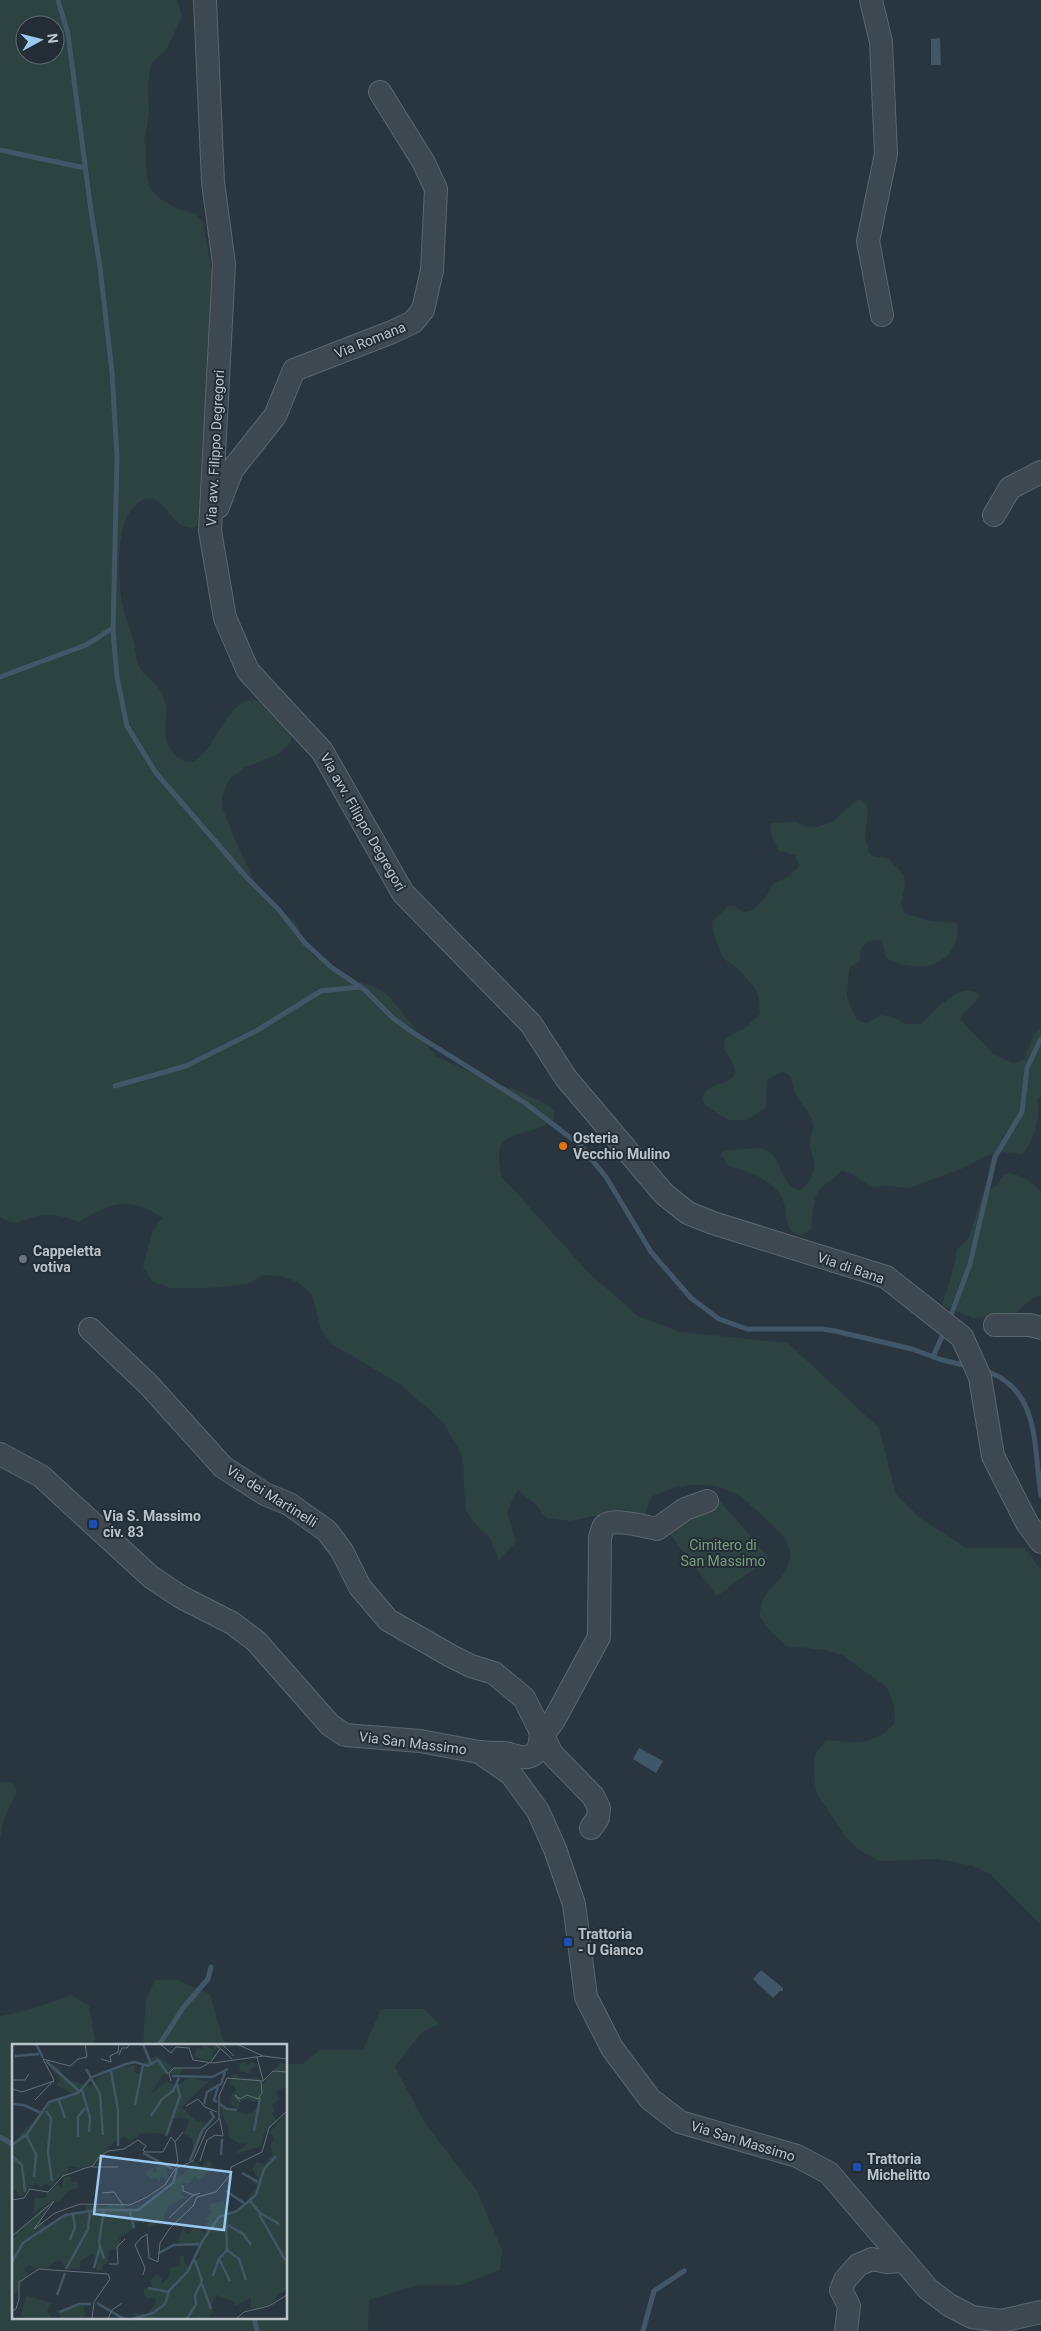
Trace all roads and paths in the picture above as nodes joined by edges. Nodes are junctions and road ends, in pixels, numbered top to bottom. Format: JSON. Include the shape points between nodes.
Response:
{"nodes":[{"id":1,"x":205,"y":0,"type":"edge"},
{"id":2,"x":871,"y":0,"type":"edge"},
{"id":3,"x":380,"y":92,"type":"dead end"},
{"id":4,"x":882,"y":315,"type":"dead end"},
{"id":5,"x":1041,"y":472,"type":"edge"},
{"id":6,"x":994,"y":515,"type":"dead end"},
{"id":7,"x":210,"y":531,"type":"junction"},
{"id":8,"x":566,"y":1078,"type":"joint"},
{"id":9,"x":995,"y":1325,"type":"dead end"},
{"id":10,"x":1041,"y":1328,"type":"edge"},
{"id":11,"x":90,"y":1329,"type":"dead end"},
{"id":12,"x":0,"y":1454,"type":"edge"},
{"id":13,"x":707,"y":1501,"type":"dead end"},
{"id":14,"x":1041,"y":1542,"type":"edge"},
{"id":15,"x":541,"y":1731,"type":"junction"},
{"id":16,"x":479,"y":1752,"type":"junction"},
{"id":17,"x":590,"y":1828,"type":"dead end"},
{"id":18,"x":903,"y":2261,"type":"junction"},
{"id":19,"x":1041,"y":2312,"type":"edge"},
{"id":20,"x":846,"y":2331,"type":"edge"}],
"edges":[{"from":1,"to":7,"type":"street","name":"Via avv. Filippo Degregori","via":[[213,182],[224,264]]},
{"from":2,"to":4,"type":"street","via":[[881,42],[886,154],[868,240]]},
{"from":3,"to":7,"type":"street","name":"Via Romana","via":[[424,163],[436,189],[432,270],[423,310],[413,322],[392,332],[294,370],[275,416],[232,470]]},
{"from":5,"to":6,"type":"street","via":[[1010,488]]},
{"from":7,"to":8,"type":"street","name":"Via avv. Filippo Degregori","via":[[225,618],[248,671],[322,751],[403,893],[531,1024]]},
{"from":8,"to":14,"type":"street","name":"Via di Bana","via":[[664,1194],[688,1213],[886,1277],[962,1337],[980,1377],[993,1456]]},
{"from":9,"to":10,"type":"street"},
{"from":11,"to":15,"type":"street","name":"Via dei Martinelli","via":[[150,1385],[223,1467],[265,1494],[289,1504],[327,1532],[342,1551],[360,1587],[388,1620],[471,1666],[494,1673],[524,1698]]},
{"from":12,"to":16,"type":"street","name":"Via San Massimo","via":[[41,1476],[151,1577],[181,1597],[232,1623],[256,1641],[330,1725],[345,1735],[420,1741]]},
{"from":13,"to":15,"type":"street","via":[[685,1509],[657,1528],[617,1522],[610,1522],[604,1527],[600,1538],[600,1637],[558,1714]]},
{"from":15,"to":16,"type":"street","via":[[540,1749],[526,1758],[506,1752]]},
{"from":15,"to":17,"type":"street","name":"Via dei Martinelli","via":[[552,1754],[593,1796],[599,1808],[598,1818]]},
{"from":16,"to":18,"type":"street","name":"Via San Massimo","via":[[511,1774],[538,1811],[574,1904],[586,1997],[612,2048],[650,2099],[680,2122],[796,2156],[829,2173]]},
{"from":18,"to":19,"type":"street","name":"Via San Massimo","via":[[928,2289],[972,2317],[1000,2321]]},
{"from":18,"to":20,"type":"street","via":[[872,2259],[858,2266],[845,2280],[841,2290],[849,2306]]}]}
